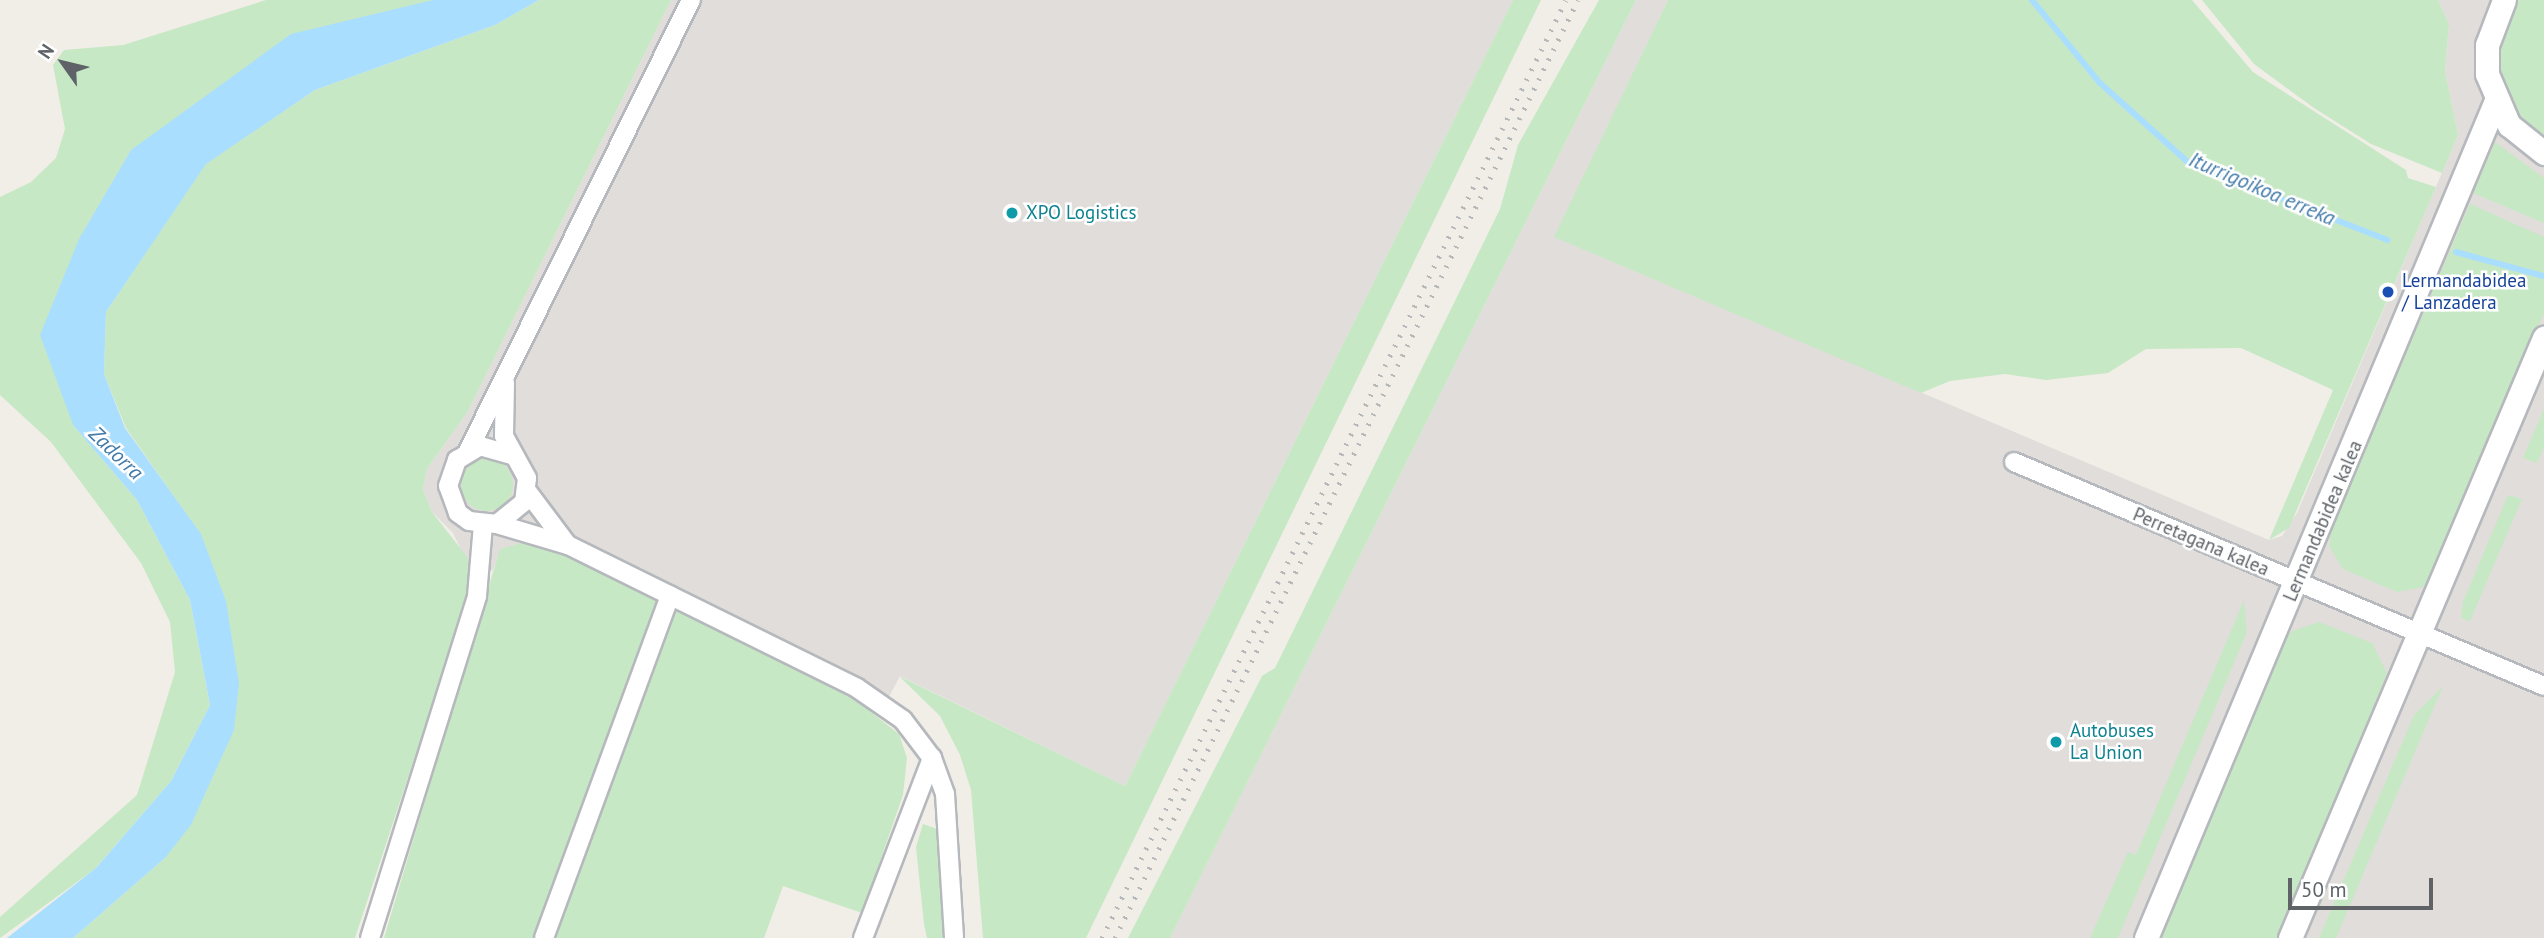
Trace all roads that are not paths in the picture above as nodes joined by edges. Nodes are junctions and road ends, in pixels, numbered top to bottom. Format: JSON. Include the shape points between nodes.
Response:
{"nodes":[{"id":1,"x":691,"y":0,"type":"edge"},
{"id":2,"x":2495,"y":5,"type":"edge"},
{"id":3,"x":2495,"y":103,"type":"junction"},
{"id":4,"x":2544,"y":153,"type":"edge"},
{"id":5,"x":2544,"y":338,"type":"edge"},
{"id":6,"x":505,"y":376,"type":"junction"},
{"id":7,"x":468,"y":451,"type":"junction"},
{"id":8,"x":514,"y":456,"type":"junction"},
{"id":9,"x":2014,"y":462,"type":"dead end"},
{"id":10,"x":527,"y":491,"type":"junction"},
{"id":11,"x":490,"y":525,"type":"junction"},
{"id":12,"x":568,"y":545,"type":"junction"},
{"id":13,"x":2297,"y":582,"type":"junction"},
{"id":14,"x":670,"y":596,"type":"junction"},
{"id":15,"x":2419,"y":633,"type":"junction"},
{"id":16,"x":2544,"y":685,"type":"edge"},
{"id":17,"x":932,"y":758,"type":"junction"},
{"id":18,"x":370,"y":938,"type":"edge"},
{"id":19,"x":544,"y":938,"type":"edge"},
{"id":20,"x":863,"y":938,"type":"edge"},
{"id":21,"x":954,"y":938,"type":"edge"},
{"id":22,"x":2146,"y":938,"type":"edge"},
{"id":23,"x":2290,"y":938,"type":"edge"}],
"edges":[{"from":1,"to":6,"type":"street"},
{"from":2,"to":3,"type":"street","via":[[2487,45]]},
{"from":3,"to":4,"type":"street","via":[[2509,125]]},
{"from":3,"to":13,"type":"street","name":"Lermandabidea kalea"},
{"from":5,"to":15,"type":"street"},
{"from":6,"to":7,"type":"street"},
{"from":6,"to":8,"type":"street","via":[[504,436]]},
{"from":7,"to":8,"type":"street","via":[[492,446]]},
{"from":7,"to":11,"type":"street","via":[[450,472],[450,500],[469,521]]},
{"from":8,"to":10,"type":"street"},
{"from":9,"to":13,"type":"street","name":"Perretagana kalea"},
{"from":10,"to":11,"type":"street","via":[[517,512]]},
{"from":10,"to":12,"type":"street"},
{"from":11,"to":12,"type":"street"},
{"from":11,"to":18,"type":"street","via":[[477,596]]},
{"from":12,"to":14,"type":"street"},
{"from":13,"to":15,"type":"street","name":"Perretagana kalea"},
{"from":13,"to":22,"type":"street","name":"Lermandabidea kalea"},
{"from":14,"to":17,"type":"street","via":[[886,705]]},
{"from":14,"to":19,"type":"street"},
{"from":15,"to":16,"type":"street","name":"Perretagana kalea"},
{"from":15,"to":23,"type":"street"},
{"from":17,"to":20,"type":"street"},
{"from":17,"to":21,"type":"street","via":[[949,819]]}]}
